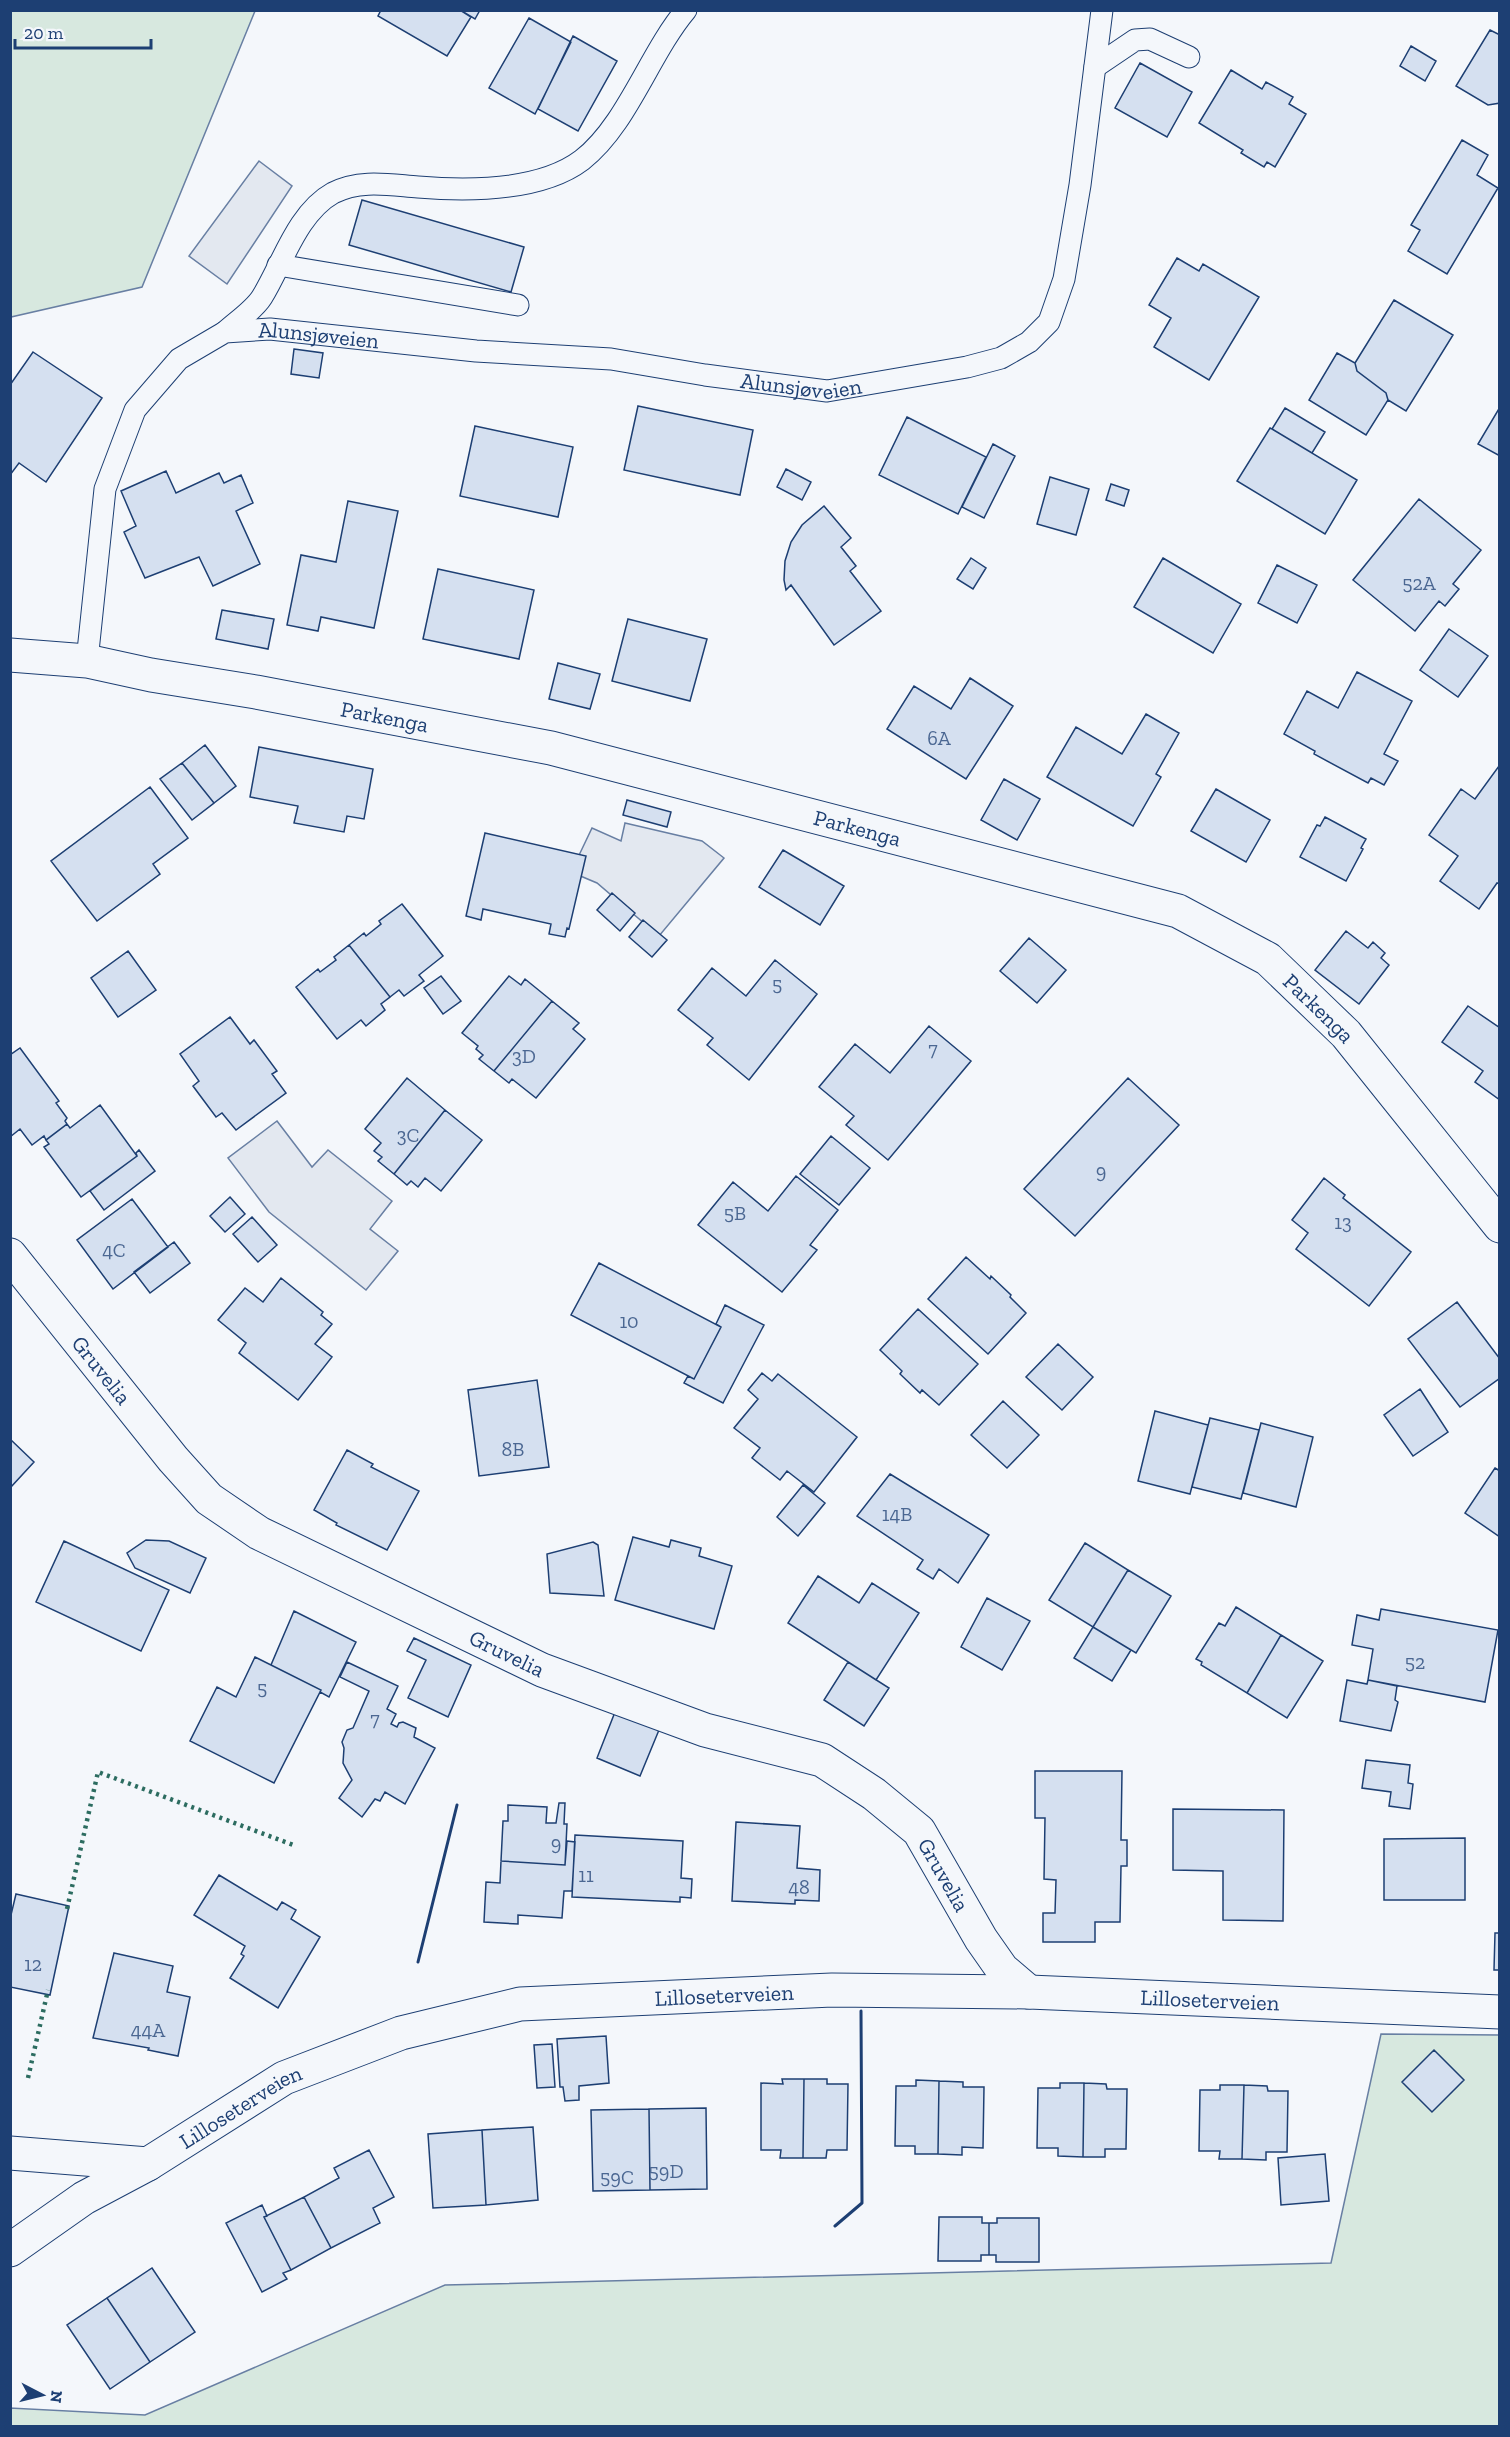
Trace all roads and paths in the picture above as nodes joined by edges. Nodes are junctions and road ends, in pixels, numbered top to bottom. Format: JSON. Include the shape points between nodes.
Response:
{"nodes":[{"id":1,"x":1102,"y":10,"type":"edge"},
{"id":2,"x":682,"y":12,"type":"edge"},
{"id":3,"x":1189,"y":57,"type":"dead end"},
{"id":4,"x":1095,"y":67,"type":"junction"},
{"id":5,"x":278,"y":265,"type":"junction"},
{"id":6,"x":518,"y":305,"type":"dead end"},
{"id":7,"x":225,"y":332,"type":"junction"},
{"id":8,"x":10,"y":655,"type":"edge"},
{"id":9,"x":87,"y":661,"type":"junction"},
{"id":10,"x":1500,"y":1226,"type":"edge"},
{"id":11,"x":10,"y":1255,"type":"edge"},
{"id":12,"x":1029,"y":1992,"type":"junction"},
{"id":13,"x":1500,"y":2012,"type":"edge"},
{"id":14,"x":10,"y":2153,"type":"edge"},
{"id":15,"x":148,"y":2164,"type":"junction"},
{"id":16,"x":10,"y":2250,"type":"edge"}],
"edges":[{"from":1,"to":4,"type":"lane","name":"Alunsjøveien"},
{"from":2,"to":5,"type":"lane","name":"Alunsjøveien","via":[[608,133],[582,160],[554,175],[519,184],[442,189],[364,184],[333,194],[307,216]]},
{"from":3,"to":4,"type":"lane","via":[[1150,39],[1135,40]]},
{"from":4,"to":7,"type":"lane","name":"Alunsjøveien","via":[[1064,279],[1049,322],[1029,342],[1001,358],[827,391],[611,359],[476,351],[270,330]]},
{"from":5,"to":6,"type":"lane"},
{"from":5,"to":7,"type":"lane","name":"Alunsjøveien","via":[[261,299]]},
{"from":7,"to":9,"type":"lane","name":"Alunsjøveien","via":[[179,359],[135,410],[105,489]]},
{"from":8,"to":9,"type":"street"},
{"from":9,"to":10,"type":"street","name":"Parkenga","via":[[551,748],[1178,911],[1268,959],[1346,1034]]},
{"from":11,"to":12,"type":"street","name":"Gruvelia","via":[[209,1499],[259,1533],[542,1670],[705,1730],[822,1760],[920,1831],[981,1940],[1002,1969]]},
{"from":12,"to":13,"type":"street","name":"Lilloseterveien"},
{"from":12,"to":15,"type":"street","name":"Lilloseterveien","via":[[832,1990],[520,2004],[401,2033],[284,2078]]},
{"from":14,"to":15,"type":"street"},
{"from":15,"to":16,"type":"street","name":"Lilloseterveien","via":[[84,2198]]}]}
